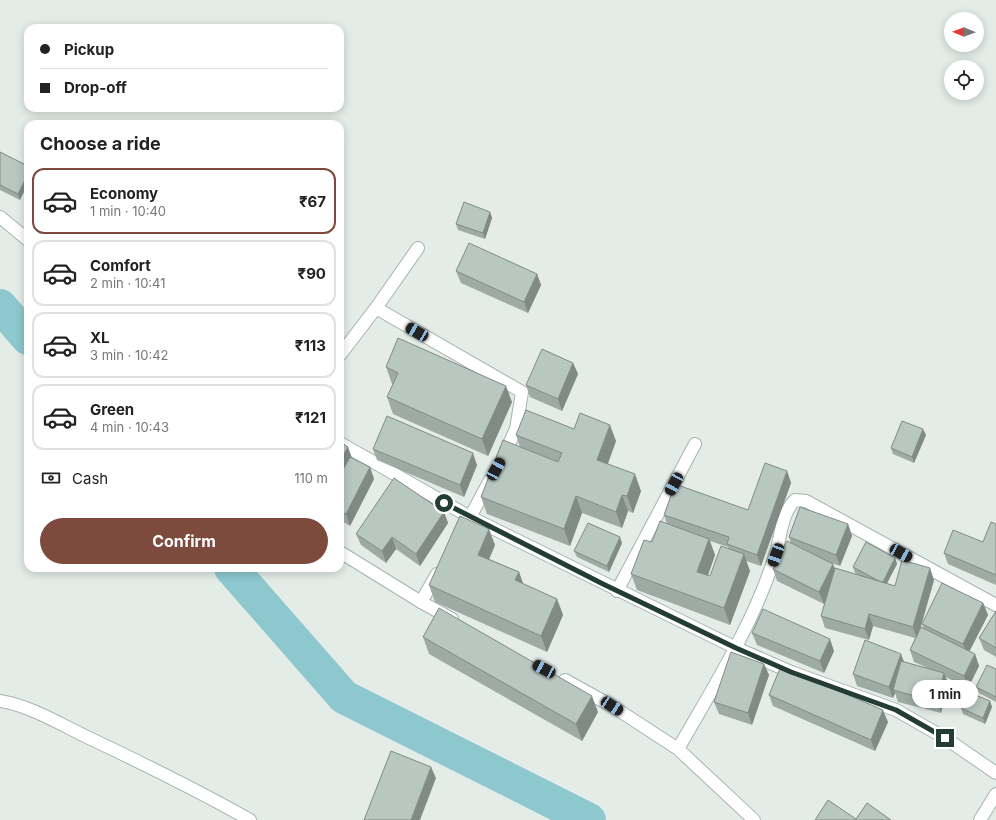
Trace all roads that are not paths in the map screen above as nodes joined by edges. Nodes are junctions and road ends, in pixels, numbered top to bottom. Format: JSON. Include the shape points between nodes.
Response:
{"nodes":[{"id":1,"x":0,"y":217,"type":"edge"},
{"id":2,"x":24,"y":237,"type":"edge"},
{"id":3,"x":418,"y":248,"type":"dead end"},
{"id":4,"x":376,"y":308,"type":"junction"},
{"id":5,"x":344,"y":350,"type":"edge"},
{"id":6,"x":695,"y":444,"type":"dead end"},
{"id":7,"x":344,"y":445,"type":"edge"},
{"id":8,"x":470,"y":517,"type":"junction"},
{"id":9,"x":462,"y":530,"type":"edge"},
{"id":10,"x":344,"y":554,"type":"edge"},
{"id":11,"x":444,"y":563,"type":"edge"},
{"id":12,"x":617,"y":590,"type":"junction"},
{"id":13,"x":421,"y":602,"type":"junction"},
{"id":14,"x":996,"y":605,"type":"edge"},
{"id":15,"x":462,"y":624,"type":"edge"},
{"id":16,"x":736,"y":648,"type":"junction"},
{"id":17,"x":557,"y":676,"type":"edge"},
{"id":18,"x":0,"y":701,"type":"edge"},
{"id":19,"x":678,"y":749,"type":"junction"},
{"id":20,"x":996,"y":773,"type":"edge"},
{"id":21,"x":996,"y":794,"type":"edge"},
{"id":22,"x":250,"y":820,"type":"edge"},
{"id":23,"x":754,"y":820,"type":"edge"},
{"id":24,"x":980,"y":820,"type":"edge"}],
"edges":[{"from":1,"to":2,"type":"street"},
{"from":3,"to":4,"type":"street"},
{"from":4,"to":5,"type":"street"},
{"from":4,"to":8,"type":"street","via":[[522,392],[516,429]]},
{"from":6,"to":12,"type":"street"},
{"from":7,"to":8,"type":"street"},
{"from":8,"to":9,"type":"street"},
{"from":8,"to":12,"type":"street"},
{"from":10,"to":13,"type":"street"},
{"from":11,"to":13,"type":"street"},
{"from":12,"to":16,"type":"street"},
{"from":13,"to":15,"type":"street"},
{"from":14,"to":16,"type":"street","via":[[806,501],[795,500],[787,507],[771,569]]},
{"from":16,"to":19,"type":"street"},
{"from":16,"to":20,"type":"street","via":[[791,672],[896,710],[945,738]]},
{"from":17,"to":19,"type":"street","via":[[612,706]]},
{"from":18,"to":22,"type":"street","via":[[45,716],[196,789]]},
{"from":19,"to":23,"type":"street"},
{"from":21,"to":24,"type":"street"}]}
